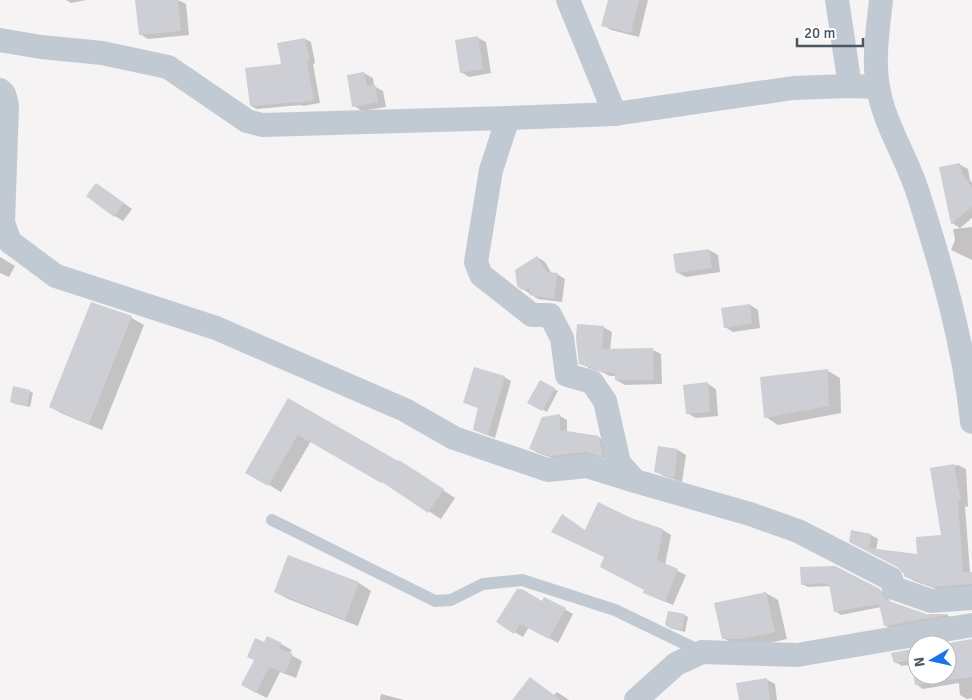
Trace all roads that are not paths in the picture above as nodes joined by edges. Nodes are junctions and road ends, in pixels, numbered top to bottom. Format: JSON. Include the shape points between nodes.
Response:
{"nodes":[{"id":1,"x":568,"y":0,"type":"edge"},
{"id":2,"x":837,"y":0,"type":"edge"},
{"id":3,"x":881,"y":0,"type":"edge"},
{"id":4,"x":0,"y":40,"type":"edge"},
{"id":5,"x":850,"y":86,"type":"junction"},
{"id":6,"x":878,"y":87,"type":"junction"},
{"id":7,"x":0,"y":90,"type":"edge"},
{"id":8,"x":615,"y":114,"type":"junction"},
{"id":9,"x":508,"y":118,"type":"junction"},
{"id":10,"x":972,"y":422,"type":"edge"},
{"id":11,"x":635,"y":481,"type":"junction"},
{"id":12,"x":272,"y":520,"type":"dead end"},
{"id":13,"x":972,"y":598,"type":"edge"},
{"id":14,"x":972,"y":625,"type":"edge"},
{"id":15,"x":702,"y":652,"type":"junction"},
{"id":16,"x":636,"y":700,"type":"edge"}],
"edges":[{"from":1,"to":8,"type":"street"},
{"from":2,"to":5,"type":"street"},
{"from":3,"to":6,"type":"street","via":[[875,49]]},
{"from":4,"to":9,"type":"street","via":[[41,48],[102,53],[168,67],[247,120],[262,125]]},
{"from":5,"to":6,"type":"street"},
{"from":5,"to":8,"type":"street","via":[[793,88]]},
{"from":6,"to":10,"type":"street","via":[[932,238],[959,338]]},
{"from":7,"to":11,"type":"street","via":[[7,105],[3,223],[10,242],[56,276],[216,328],[405,410],[454,438],[548,470],[587,466]]},
{"from":8,"to":9,"type":"street"},
{"from":9,"to":11,"type":"street","via":[[491,170],[476,262],[481,274],[532,315],[550,315],[562,338],[568,375],[592,382],[605,401],[619,464]]},
{"from":11,"to":13,"type":"street","via":[[798,531],[891,579],[894,588],[931,601]]},
{"from":12,"to":15,"type":"lane","via":[[435,601],[451,600],[483,584],[522,580],[615,610]]},
{"from":14,"to":15,"type":"street","via":[[797,655]]},
{"from":15,"to":16,"type":"street","via":[[676,664]]}]}
